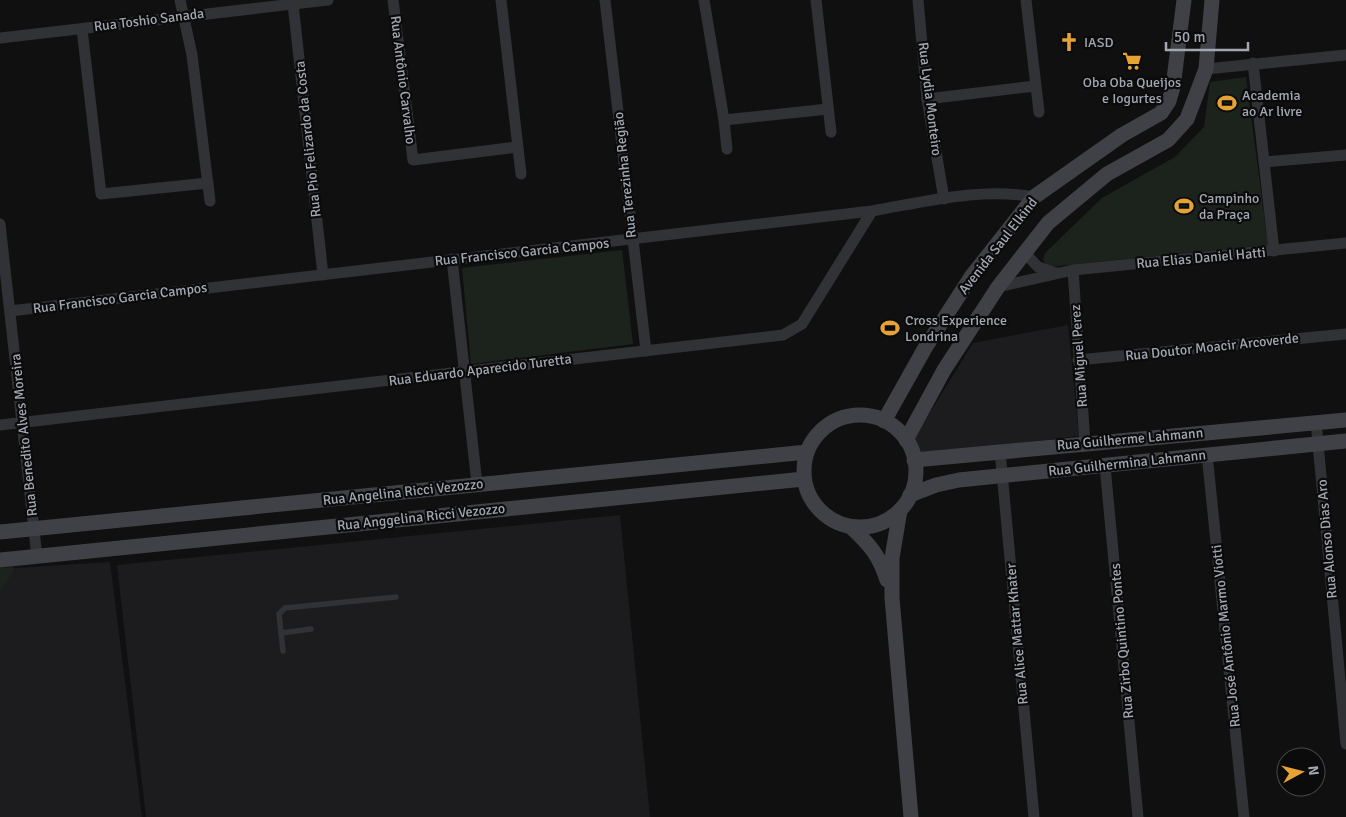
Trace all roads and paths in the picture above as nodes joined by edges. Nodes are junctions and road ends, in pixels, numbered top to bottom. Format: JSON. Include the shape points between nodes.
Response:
{"nodes":[{"id":1,"x":180,"y":0,"type":"edge"},
{"id":2,"x":328,"y":0,"type":"edge"},
{"id":3,"x":393,"y":0,"type":"edge"},
{"id":4,"x":502,"y":0,"type":"edge"},
{"id":5,"x":605,"y":0,"type":"edge"},
{"id":6,"x":704,"y":0,"type":"edge"},
{"id":7,"x":816,"y":0,"type":"edge"},
{"id":8,"x":918,"y":0,"type":"edge"},
{"id":9,"x":1026,"y":0,"type":"edge"},
{"id":10,"x":1184,"y":0,"type":"edge"},
{"id":11,"x":1212,"y":0,"type":"edge"},
{"id":12,"x":293,"y":4,"type":"junction"},
{"id":13,"x":182,"y":16,"type":"junction"},
{"id":14,"x":82,"y":29,"type":"junction"},
{"id":15,"x":0,"y":38,"type":"edge"},
{"id":16,"x":1346,"y":55,"type":"edge"},
{"id":17,"x":1253,"y":63,"type":"junction"},
{"id":18,"x":1206,"y":69,"type":"junction"},
{"id":19,"x":1035,"y":86,"type":"junction"},
{"id":20,"x":927,"y":99,"type":"junction"},
{"id":21,"x":828,"y":109,"type":"junction"},
{"id":22,"x":1039,"y":112,"type":"dead end"},
{"id":23,"x":724,"y":120,"type":"junction"},
{"id":24,"x":1129,"y":131,"type":"junction"},
{"id":25,"x":831,"y":132,"type":"dead end"},
{"id":26,"x":517,"y":146,"type":"junction"},
{"id":27,"x":727,"y":149,"type":"dead end"},
{"id":28,"x":1144,"y":153,"type":"junction"},
{"id":29,"x":1346,"y":155,"type":"edge"},
{"id":30,"x":1264,"y":162,"type":"junction"},
{"id":31,"x":521,"y":174,"type":"dead end"},
{"id":32,"x":208,"y":183,"type":"junction"},
{"id":33,"x":1034,"y":197,"type":"junction"},
{"id":34,"x":944,"y":199,"type":"junction"},
{"id":35,"x":210,"y":201,"type":"dead end"},
{"id":36,"x":872,"y":210,"type":"junction"},
{"id":37,"x":0,"y":224,"type":"edge"},
{"id":38,"x":632,"y":240,"type":"junction"},
{"id":39,"x":1346,"y":243,"type":"edge"},
{"id":40,"x":1,"y":249,"type":"edge"},
{"id":41,"x":1274,"y":251,"type":"junction"},
{"id":42,"x":1024,"y":252,"type":"junction"},
{"id":43,"x":452,"y":259,"type":"junction"},
{"id":44,"x":1073,"y":270,"type":"junction"},
{"id":45,"x":1056,"y":273,"type":"junction"},
{"id":46,"x":323,"y":274,"type":"junction"},
{"id":47,"x":998,"y":287,"type":"junction"},
{"id":48,"x":10,"y":312,"type":"junction"},
{"id":49,"x":6,"y":330,"type":"edge"},
{"id":50,"x":1346,"y":334,"type":"edge"},
{"id":51,"x":646,"y":351,"type":"junction"},
{"id":52,"x":1078,"y":360,"type":"junction"},
{"id":53,"x":464,"y":372,"type":"junction"},
{"id":54,"x":1346,"y":420,"type":"edge"},
{"id":55,"x":884,"y":421,"type":"junction"},
{"id":56,"x":1316,"y":422,"type":"junction"},
{"id":57,"x":22,"y":423,"type":"junction"},
{"id":58,"x":0,"y":424,"type":"edge"},
{"id":59,"x":906,"y":440,"type":"junction"},
{"id":60,"x":1346,"y":441,"type":"edge"},
{"id":61,"x":1086,"y":443,"type":"junction"},
{"id":62,"x":1319,"y":444,"type":"junction"},
{"id":63,"x":1000,"y":451,"type":"junction"},
{"id":64,"x":807,"y":452,"type":"junction"},
{"id":65,"x":1207,"y":454,"type":"junction"},
{"id":66,"x":914,"y":460,"type":"junction"},
{"id":67,"x":1105,"y":466,"type":"junction"},
{"id":68,"x":1004,"y":478,"type":"junction"},
{"id":69,"x":804,"y":479,"type":"junction"},
{"id":70,"x":477,"y":484,"type":"junction"},
{"id":71,"x":449,"y":487,"type":"junction"},
{"id":72,"x":910,"y":495,"type":"junction"},
{"id":73,"x":900,"y":510,"type":"junction"},
{"id":74,"x":452,"y":515,"type":"junction"},
{"id":75,"x":851,"y":526,"type":"junction"},
{"id":76,"x":34,"y":529,"type":"junction"},
{"id":77,"x":0,"y":532,"type":"edge"},
{"id":78,"x":38,"y":557,"type":"junction"},
{"id":79,"x":0,"y":560,"type":"edge"},
{"id":80,"x":396,"y":597,"type":"dead end"},
{"id":81,"x":892,"y":598,"type":"junction"},
{"id":82,"x":311,"y":629,"type":"dead end"},
{"id":83,"x":281,"y":633,"type":"junction"},
{"id":84,"x":283,"y":651,"type":"dead end"},
{"id":85,"x":1346,"y":744,"type":"edge"},
{"id":86,"x":911,"y":817,"type":"edge"},
{"id":87,"x":1034,"y":817,"type":"edge"},
{"id":88,"x":1138,"y":817,"type":"edge"},
{"id":89,"x":1244,"y":817,"type":"edge"}],
"edges":[{"from":1,"to":13,"type":"street"},
{"from":2,"to":12,"type":"street","name":"Rua Toshio Sanada"},
{"from":3,"to":26,"type":"street","name":"Rua Antônio Carvalho","via":[[413,160]]},
{"from":4,"to":26,"type":"street"},
{"from":5,"to":38,"type":"street","name":"Rua Terezinha Região"},
{"from":6,"to":23,"type":"street"},
{"from":7,"to":21,"type":"street"},
{"from":8,"to":20,"type":"street","name":"Rua Lydia Monteiro"},
{"from":9,"to":19,"type":"street"},
{"from":10,"to":24,"type":"main road","name":"Avenida Saul Elkind","via":[[1174,87],[1169,101],[1161,113]]},
{"from":11,"to":18,"type":"main road","name":"Avenida Saul Elkind"},
{"from":12,"to":13,"type":"street","name":"Rua Toshio Sanada"},
{"from":12,"to":46,"type":"street","name":"Rua Pio Felizardo da Costa"},
{"from":13,"to":14,"type":"street","name":"Rua Toshio Sanada"},
{"from":13,"to":32,"type":"street","via":[[192,55]]},
{"from":14,"to":15,"type":"street","name":"Rua Toshio Sanada"},
{"from":14,"to":32,"type":"street","via":[[101,194]]},
{"from":16,"to":17,"type":"street"},
{"from":17,"to":18,"type":"street"},
{"from":17,"to":30,"type":"street"},
{"from":18,"to":28,"type":"main road","name":"Avenida Saul Elkind","via":[[1186,119],[1168,140]]},
{"from":19,"to":20,"type":"street"},
{"from":19,"to":22,"type":"street"},
{"from":20,"to":34,"type":"street","name":"Rua Lydia Monteiro"},
{"from":21,"to":23,"type":"street"},
{"from":21,"to":25,"type":"street"},
{"from":23,"to":27,"type":"street"},
{"from":24,"to":28,"type":"main road"},
{"from":24,"to":33,"type":"main road","name":"Avenida Saul Elkind"},
{"from":26,"to":31,"type":"street"},
{"from":28,"to":42,"type":"main road","name":"Avenida Saul Elkind","via":[[1107,174],[1048,223]]},
{"from":29,"to":30,"type":"street"},
{"from":30,"to":41,"type":"street"},
{"from":32,"to":35,"type":"street"},
{"from":33,"to":34,"type":"street","name":"Rua Francisco Garcia Campos","via":[[1005,193]]},
{"from":33,"to":55,"type":"main road","name":"Avenida Saul Elkind","via":[[970,277]]},
{"from":34,"to":36,"type":"street","name":"Rua Francisco Garcia Campos"},
{"from":36,"to":38,"type":"street","name":"Rua Francisco Garcia Campos"},
{"from":36,"to":51,"type":"street","name":"Rua Eduardo Aparecido Turetta","via":[[802,324],[793,330],[783,335]]},
{"from":37,"to":40,"type":"street","name":"Rua Benedito Alves Moreira"},
{"from":38,"to":43,"type":"street","name":"Rua Francisco Garcia Campos"},
{"from":38,"to":51,"type":"street","name":"Rua Terezinha Região"},
{"from":39,"to":41,"type":"street","name":"Rua Elias Daniel Hatti"},
{"from":40,"to":48,"type":"street","name":"Rua Benedito Alves Moreira"},
{"from":41,"to":44,"type":"street","name":"Rua Elias Daniel Hatti"},
{"from":42,"to":45,"type":"street","via":[[1038,267]]},
{"from":42,"to":47,"type":"main road","name":"Avenida Saul Elkind"},
{"from":43,"to":46,"type":"street","name":"Rua Francisco Garcia Campos"},
{"from":43,"to":53,"type":"street"},
{"from":44,"to":45,"type":"street","name":"Rua Elias Daniel Hatti"},
{"from":44,"to":52,"type":"street","name":"Rua Miguel Perez"},
{"from":45,"to":47,"type":"street","name":"Rua Elias Daniel Hatti"},
{"from":46,"to":48,"type":"street","name":"Rua Francisco Garcia Campos"},
{"from":47,"to":59,"type":"main road","name":"Avenida Saul Elkind","via":[[944,370]]},
{"from":48,"to":49,"type":"street","name":"Rua Benedito Alves Moreira"},
{"from":49,"to":57,"type":"street","name":"Rua Benedito Alves Moreira"},
{"from":50,"to":52,"type":"street","name":"Rua Doutor Moacir Arcoverde"},
{"from":51,"to":53,"type":"street","name":"Rua Eduardo Aparecido Turetta"},
{"from":52,"to":61,"type":"street","name":"Rua Miguel Perez"},
{"from":53,"to":57,"type":"street","name":"Rua Eduardo Aparecido Turetta"},
{"from":53,"to":70,"type":"street"},
{"from":54,"to":56,"type":"main road","name":"Rua Guilherme Lahmann"},
{"from":55,"to":59,"type":"main road"},
{"from":55,"to":64,"type":"main road","via":[[854,415],[838,419],[820,433]]},
{"from":56,"to":61,"type":"main road","name":"Rua Guilherme Lahmann"},
{"from":56,"to":62,"type":"street","name":"Rua Alonso Dias Aro"},
{"from":57,"to":58,"type":"street","name":"Rua Eduardo Aparecido Turetta"},
{"from":57,"to":76,"type":"street","name":"Rua Benedito Alves Moreira"},
{"from":59,"to":66,"type":"main road"},
{"from":60,"to":62,"type":"main road","name":"Rua Guilhermina Lahmann"},
{"from":61,"to":63,"type":"main road","name":"Rua Guilherme Lahmann"},
{"from":62,"to":65,"type":"main road","name":"Rua Guilhermina Lahmann"},
{"from":62,"to":85,"type":"street","name":"Rua Alonso Dias Aro"},
{"from":63,"to":66,"type":"main road","name":"Rua Guilherme Lahmann"},
{"from":63,"to":68,"type":"street","name":"Rua Alice Mattar Khater"},
{"from":64,"to":69,"type":"main road"},
{"from":64,"to":70,"type":"main road","name":"Rua Angelina Ricci Vezozzo"},
{"from":65,"to":67,"type":"main road","name":"Rua Guilhermina Lahmann"},
{"from":65,"to":89,"type":"street","name":"Rua José Antônio Marmo Viotti"},
{"from":66,"to":72,"type":"main road","via":[[915,478]]},
{"from":67,"to":68,"type":"main road","name":"Rua Guilhermina Lahmann"},
{"from":67,"to":88,"type":"street","name":"Rua Zirbo Quintino Pontes"},
{"from":68,"to":72,"type":"main road","name":"Rua Guilhermina Lahmann","via":[[960,480]]},
{"from":68,"to":87,"type":"street","name":"Rua Alice Mattar Khater"},
{"from":69,"to":74,"type":"main road","name":"Rua Anggelina Ricci Vezozzo"},
{"from":69,"to":75,"type":"main road","via":[[820,510],[834,521]]},
{"from":70,"to":71,"type":"main road","name":"Rua Angelina Ricci Vezozzo"},
{"from":71,"to":74,"type":"main road"},
{"from":71,"to":76,"type":"main road","name":"Rua Angelina Ricci Vezozzo"},
{"from":72,"to":73,"type":"main road"},
{"from":73,"to":75,"type":"main road","via":[[877,524]]},
{"from":73,"to":81,"type":"main road","via":[[892,558]]},
{"from":74,"to":78,"type":"main road","name":"Rua Anggelina Ricci Vezozzo"},
{"from":75,"to":81,"type":"main road","via":[[881,560]]},
{"from":76,"to":77,"type":"main road","name":"Rua Angelina Ricci Vezozzo"},
{"from":76,"to":78,"type":"street","name":"Rua Benedito Alves Moreira"},
{"from":78,"to":79,"type":"main road"},
{"from":80,"to":83,"type":"lane","via":[[285,608],[279,614]]},
{"from":81,"to":86,"type":"main road"},
{"from":82,"to":83,"type":"lane"},
{"from":83,"to":84,"type":"lane"}]}
